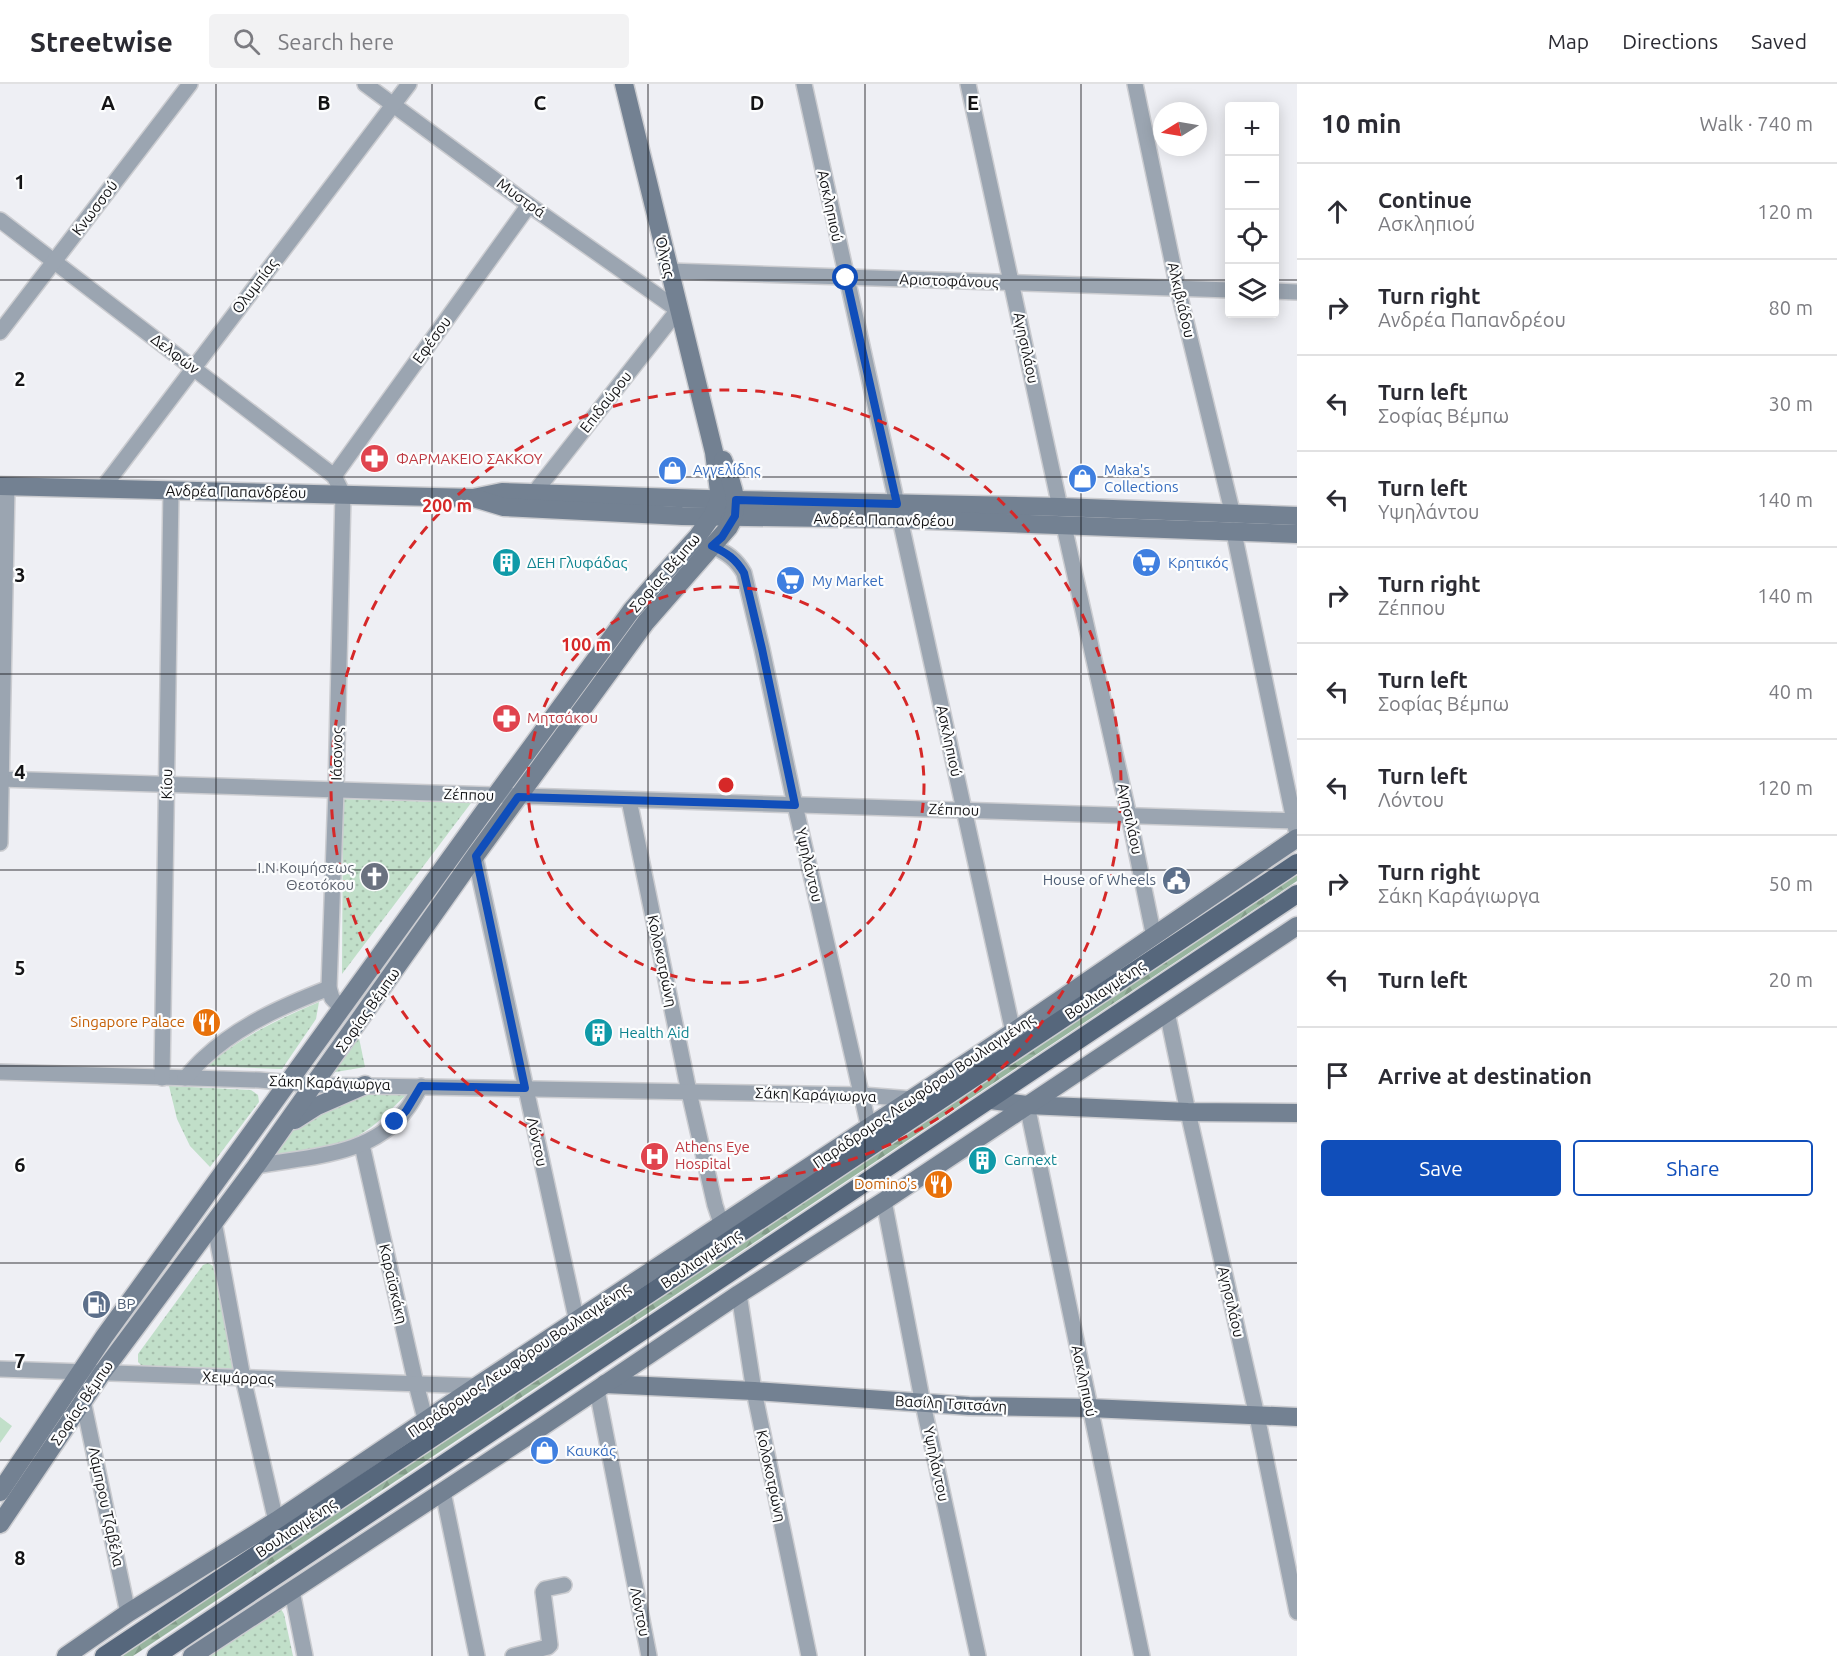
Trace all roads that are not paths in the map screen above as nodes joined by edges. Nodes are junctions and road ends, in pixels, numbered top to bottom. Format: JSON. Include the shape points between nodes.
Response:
{"nodes":[{"id":1,"x":190,"y":84,"type":"edge"},
{"id":2,"x":366,"y":84,"type":"edge"},
{"id":3,"x":408,"y":84,"type":"edge"},
{"id":4,"x":624,"y":84,"type":"edge"},
{"id":5,"x":804,"y":84,"type":"edge"},
{"id":6,"x":968,"y":84,"type":"edge"},
{"id":7,"x":1134,"y":84,"type":"edge"},
{"id":8,"x":393,"y":105,"type":"junction"},
{"id":9,"x":529,"y":204,"type":"junction"},
{"id":10,"x":0,"y":220,"type":"edge"},
{"id":11,"x":54,"y":262,"type":"junction"},
{"id":12,"x":669,"y":272,"type":"junction"},
{"id":13,"x":846,"y":278,"type":"junction"},
{"id":14,"x":1011,"y":283,"type":"junction"},
{"id":15,"x":1178,"y":289,"type":"junction"},
{"id":16,"x":1225,"y":290,"type":"edge"},
{"id":17,"x":1279,"y":291,"type":"edge"},
{"id":18,"x":1297,"y":292,"type":"edge"},
{"id":19,"x":678,"y":310,"type":"junction"},
{"id":20,"x":0,"y":332,"type":"edge"},
{"id":21,"x":194,"y":368,"type":"junction"},
{"id":22,"x":334,"y":476,"type":"junction"},
{"id":23,"x":4,"y":486,"type":"edge"},
{"id":24,"x":102,"y":489,"type":"junction"},
{"id":25,"x":171,"y":490,"type":"junction"},
{"id":26,"x":534,"y":493,"type":"junction"},
{"id":27,"x":343,"y":494,"type":"junction"},
{"id":28,"x":473,"y":498,"type":"junction"},
{"id":29,"x":1060,"y":507,"type":"junction"},
{"id":30,"x":726,"y":508,"type":"junction"},
{"id":31,"x":898,"y":512,"type":"junction"},
{"id":32,"x":1297,"y":516,"type":"edge"},
{"id":33,"x":1233,"y":524,"type":"junction"},
{"id":34,"x":1064,"y":526,"type":"junction"},
{"id":35,"x":1297,"y":534,"type":"edge"},
{"id":36,"x":712,"y":546,"type":"junction"},
{"id":37,"x":1,"y":779,"type":"edge"},
{"id":38,"x":167,"y":785,"type":"junction"},
{"id":39,"x":336,"y":790,"type":"junction"},
{"id":40,"x":496,"y":795,"type":"junction"},
{"id":41,"x":518,"y":797,"type":"junction"},
{"id":42,"x":630,"y":800,"type":"junction"},
{"id":43,"x":795,"y":805,"type":"junction"},
{"id":44,"x":964,"y":811,"type":"junction"},
{"id":45,"x":1129,"y":816,"type":"junction"},
{"id":46,"x":1296,"y":828,"type":"edge"},
{"id":47,"x":0,"y":843,"type":"edge"},
{"id":48,"x":476,"y":856,"type":"junction"},
{"id":49,"x":1297,"y":862,"type":"edge"},
{"id":50,"x":1297,"y":894,"type":"edge"},
{"id":51,"x":1297,"y":926,"type":"edge"},
{"id":52,"x":1154,"y":937,"type":"junction"},
{"id":53,"x":329,"y":988,"type":"junction"},
{"id":54,"x":342,"y":1010,"type":"junction"},
{"id":55,"x":1167,"y":1012,"type":"junction"},
{"id":56,"x":1014,"y":1032,"type":"junction"},
{"id":57,"x":0,"y":1072,"type":"edge"},
{"id":58,"x":1073,"y":1074,"type":"junction"},
{"id":59,"x":162,"y":1078,"type":"junction"},
{"id":60,"x":185,"y":1078,"type":"junction"},
{"id":61,"x":288,"y":1083,"type":"junction"},
{"id":62,"x":315,"y":1085,"type":"junction"},
{"id":63,"x":365,"y":1085,"type":"junction"},
{"id":64,"x":421,"y":1086,"type":"junction"},
{"id":65,"x":525,"y":1088,"type":"junction"},
{"id":66,"x":689,"y":1092,"type":"junction"},
{"id":67,"x":862,"y":1095,"type":"junction"},
{"id":68,"x":912,"y":1099,"type":"junction"},
{"id":69,"x":991,"y":1100,"type":"junction"},
{"id":70,"x":1027,"y":1105,"type":"junction"},
{"id":71,"x":1086,"y":1106,"type":"junction"},
{"id":72,"x":1188,"y":1112,"type":"junction"},
{"id":73,"x":1297,"y":1113,"type":"edge"},
{"id":74,"x":283,"y":1128,"type":"junction"},
{"id":75,"x":869,"y":1128,"type":"junction"},
{"id":76,"x":362,"y":1145,"type":"junction"},
{"id":77,"x":256,"y":1166,"type":"junction"},
{"id":78,"x":884,"y":1201,"type":"junction"},
{"id":79,"x":214,"y":1222,"type":"junction"},
{"id":80,"x":722,"y":1226,"type":"junction"},
{"id":81,"x":740,"y":1294,"type":"junction"},
{"id":82,"x":576,"y":1322,"type":"junction"},
{"id":83,"x":0,"y":1369,"type":"edge"},
{"id":84,"x":82,"y":1371,"type":"junction"},
{"id":85,"x":102,"y":1373,"type":"junction"},
{"id":86,"x":243,"y":1378,"type":"junction"},
{"id":87,"x":416,"y":1384,"type":"junction"},
{"id":88,"x":477,"y":1386,"type":"junction"},
{"id":89,"x":601,"y":1388,"type":"junction"},
{"id":90,"x":754,"y":1391,"type":"junction"},
{"id":91,"x":83,"y":1401,"type":"junction"},
{"id":92,"x":923,"y":1404,"type":"junction"},
{"id":93,"x":1089,"y":1408,"type":"junction"},
{"id":94,"x":1257,"y":1416,"type":"junction"},
{"id":95,"x":1297,"y":1417,"type":"edge"},
{"id":96,"x":426,"y":1422,"type":"junction"},
{"id":97,"x":0,"y":1492,"type":"edge"},
{"id":98,"x":443,"y":1492,"type":"junction"},
{"id":99,"x":276,"y":1521,"type":"junction"},
{"id":100,"x":0,"y":1524,"type":"edge"},
{"id":101,"x":564,"y":1585,"type":"dead end"},
{"id":102,"x":292,"y":1591,"type":"junction"},
{"id":103,"x":128,"y":1612,"type":"junction"},
{"id":104,"x":1297,"y":1612,"type":"edge"},
{"id":105,"x":66,"y":1656,"type":"edge"},
{"id":106,"x":104,"y":1656,"type":"edge"},
{"id":107,"x":156,"y":1656,"type":"edge"},
{"id":108,"x":192,"y":1656,"type":"edge"},
{"id":109,"x":305,"y":1656,"type":"edge"},
{"id":110,"x":477,"y":1656,"type":"edge"},
{"id":111,"x":513,"y":1656,"type":"edge"},
{"id":112,"x":649,"y":1656,"type":"edge"},
{"id":113,"x":809,"y":1656,"type":"edge"},
{"id":114,"x":978,"y":1656,"type":"edge"},
{"id":115,"x":1142,"y":1656,"type":"edge"}],
"edges":[{"from":1,"to":11,"type":"street","name":"Κνωσσού"},
{"from":2,"to":8,"type":"street","name":"Μυστρά"},
{"from":3,"to":8,"type":"street","name":"Ολυμπίας"},
{"from":4,"to":12,"type":"main road","name":"Όλγας"},
{"from":5,"to":13,"type":"street","name":"Ασκληπιού"},
{"from":6,"to":14,"type":"street","name":"Αγησιλάου"},
{"from":7,"to":15,"type":"street","name":"Αλκιβιάδου"},
{"from":8,"to":9,"type":"street","name":"Μυστρά"},
{"from":8,"to":21,"type":"street","name":"Ολυμπίας"},
{"from":9,"to":19,"type":"street","name":"Μυστρά"},
{"from":9,"to":22,"type":"street","name":"Εφέσου"},
{"from":10,"to":11,"type":"street","name":"Δελφών"},
{"from":11,"to":20,"type":"street","name":"Κνωσσού"},
{"from":11,"to":21,"type":"street","name":"Δελφών"},
{"from":12,"to":13,"type":"street","name":"Αριστοφάνους"},
{"from":12,"to":19,"type":"main road","name":"Όλγας"},
{"from":13,"to":14,"type":"street","name":"Αριστοφάνους"},
{"from":13,"to":31,"type":"street","name":"Ασκληπιού"},
{"from":14,"to":15,"type":"street","name":"Αριστοφάνους"},
{"from":14,"to":29,"type":"street","name":"Αγησιλάου"},
{"from":15,"to":16,"type":"street","name":"Αριστοφάνους"},
{"from":15,"to":33,"type":"street","name":"Αλκιβιάδου"},
{"from":17,"to":18,"type":"street"},
{"from":19,"to":26,"type":"street","name":"Επιδαύρου"},
{"from":19,"to":30,"type":"main road","name":"Όλγας","via":[[707,429],[724,464]]},
{"from":21,"to":22,"type":"street","name":"Δελφών"},
{"from":21,"to":24,"type":"street","name":"Ολυμπίας"},
{"from":22,"to":27,"type":"street","name":"Δελφών"},
{"from":23,"to":24,"type":"main road","name":"Ανδρέα Παπανδρέου"},
{"from":23,"to":37,"type":"street"},
{"from":24,"to":25,"type":"main road","name":"Ανδρέα Παπανδρέου"},
{"from":25,"to":27,"type":"main road","name":"Ανδρέα Παπανδρέου"},
{"from":25,"to":38,"type":"street","name":"Κίου"},
{"from":26,"to":28,"type":"main road","name":"Ανδρέα Παπανδρέου","via":[[502,492]]},
{"from":26,"to":30,"type":"main road","name":"Ανδρέα Παπανδρέου"},
{"from":27,"to":28,"type":"main road","name":"Ανδρέα Παπανδρέου"},
{"from":27,"to":39,"type":"street","name":"Ιάσονος"},
{"from":28,"to":30,"type":"main road","name":"Ανδρέα Παπανδρέου","via":[[504,507]]},
{"from":29,"to":31,"type":"main road","name":"Ανδρέα Παπανδρέου"},
{"from":29,"to":33,"type":"main road","name":"Ανδρέα Παπανδρέου"},
{"from":30,"to":31,"type":"main road","name":"Ανδρέα Παπανδρέου"},
{"from":30,"to":36,"type":"main road","name":"Σοφίας Βέμπω","via":[[722,537]]},
{"from":30,"to":40,"type":"main road","name":"Σοφίας Βέμπω","via":[[632,611]]},
{"from":31,"to":34,"type":"main road","name":"Ανδρέα Παπανδρέου"},
{"from":31,"to":44,"type":"street","name":"Ασκληπιού"},
{"from":32,"to":33,"type":"main road","name":"Ανδρέα Παπανδρέου"},
{"from":33,"to":34,"type":"main road","name":"Ανδρέα Παπανδρέου"},
{"from":33,"to":35,"type":"main road","name":"Ανδρέα Παπανδρέου"},
{"from":33,"to":46,"type":"street","name":"Αλκιβιάδου"},
{"from":34,"to":45,"type":"street","name":"Αγησιλάου"},
{"from":36,"to":41,"type":"main road","name":"Σοφίας Βέμπω","via":[[646,621]]},
{"from":36,"to":43,"type":"street","name":"Υψηλάντου","via":[[729,554],[744,573]]},
{"from":37,"to":38,"type":"street","name":"Ζέππου"},
{"from":37,"to":47,"type":"street"},
{"from":38,"to":39,"type":"street","name":"Ζέππου"},
{"from":38,"to":59,"type":"street","name":"Κίου"},
{"from":39,"to":40,"type":"street","name":"Ζέππου"},
{"from":39,"to":53,"type":"street","name":"Ιάσονος"},
{"from":40,"to":41,"type":"street","name":"Ζέππου"},
{"from":40,"to":54,"type":"main road","name":"Σοφίας Βέμπω"},
{"from":41,"to":42,"type":"street","name":"Ζέππου"},
{"from":41,"to":48,"type":"main road","name":"Σοφίας Βέμπω"},
{"from":42,"to":43,"type":"street","name":"Ζέππου"},
{"from":42,"to":66,"type":"street","name":"Κολοκοτρώνη"},
{"from":43,"to":44,"type":"street","name":"Ζέππου"},
{"from":43,"to":67,"type":"street","name":"Υψηλάντου"},
{"from":44,"to":45,"type":"street","name":"Ζέππου"},
{"from":44,"to":56,"type":"street","name":"Ασκληπιού"},
{"from":45,"to":46,"type":"street","name":"Ζέππου"},
{"from":45,"to":52,"type":"street","name":"Αγησιλάου"},
{"from":46,"to":52,"type":"main road","name":"Παράδρομος Λεωφόρου Βουλιαγμένης"},
{"from":48,"to":62,"type":"main road","name":"Σοφίας Βέμπω"},
{"from":48,"to":65,"type":"street","name":"Λόντου"},
{"from":49,"to":106,"type":"main road","name":"Βουλιαγμένης"},
{"from":50,"to":69,"type":"main road","name":"Βουλιαγμένης"},
{"from":51,"to":55,"type":"main road"},
{"from":52,"to":56,"type":"main road","name":"Παράδρομος Λεωφόρου Βουλιαγμένης"},
{"from":53,"to":54,"type":"street"},
{"from":53,"to":60,"type":"street","via":[[243,1029],[205,1057]]},
{"from":54,"to":61,"type":"main road","name":"Σοφίας Βέμπω"},
{"from":55,"to":58,"type":"main road"},
{"from":55,"to":72,"type":"street","name":"Αγησιλάου"},
{"from":56,"to":68,"type":"main road","name":"Παράδρομος Λεωφόρου Βουλιαγμένης"},
{"from":57,"to":59,"type":"street","name":"Σάκη Καράγιωργα"},
{"from":58,"to":70,"type":"main road"},
{"from":58,"to":71,"type":"main road","via":[[1078,1097]]},
{"from":59,"to":60,"type":"street","name":"Σάκη Καράγιωργα"},
{"from":60,"to":61,"type":"street","name":"Σάκη Καράγιωργα"},
{"from":61,"to":62,"type":"street","name":"Σάκη Καράγιωργα"},
{"from":61,"to":84,"type":"main road","name":"Σοφίας Βέμπω"},
{"from":62,"to":63,"type":"street","name":"Σάκη Καράγιωργα"},
{"from":62,"to":74,"type":"main road","name":"Σοφίας Βέμπω"},
{"from":63,"to":64,"type":"street","name":"Σάκη Καράγιωργα"},
{"from":63,"to":74,"type":"main road","via":[[317,1106]]},
{"from":64,"to":65,"type":"street","name":"Σάκη Καράγιωργα"},
{"from":64,"to":76,"type":"street","via":[[395,1122]]},
{"from":65,"to":66,"type":"street","name":"Σάκη Καράγιωργα"},
{"from":65,"to":82,"type":"street","name":"Λόντου"},
{"from":66,"to":67,"type":"street","name":"Σάκη Καράγιωργα"},
{"from":66,"to":80,"type":"street","name":"Κολοκοτρώνη"},
{"from":67,"to":68,"type":"street","name":"Σάκη Καράγιωργα"},
{"from":67,"to":75,"type":"street","name":"Υψηλάντου"},
{"from":68,"to":75,"type":"main road","name":"Παράδρομος Λεωφόρου Βουλιαγμένης"},
{"from":69,"to":70,"type":"main road"},
{"from":69,"to":107,"type":"main road","name":"Βουλιαγμένης"},
{"from":70,"to":71,"type":"main road"},
{"from":70,"to":78,"type":"main road"},
{"from":70,"to":93,"type":"street","name":"Ασκληπιού"},
{"from":71,"to":72,"type":"main road"},
{"from":72,"to":73,"type":"main road"},
{"from":72,"to":94,"type":"street","name":"Αγησιλάου"},
{"from":74,"to":77,"type":"main road","name":"Σοφίας Βέμπω"},
{"from":75,"to":80,"type":"main road","name":"Παράδρομος Λεωφόρου Βουλιαγμένης"},
{"from":76,"to":77,"type":"street"},
{"from":76,"to":87,"type":"street","name":"Καραϊσκάκη"},
{"from":77,"to":79,"type":"main road","name":"Σοφίας Βέμπω"},
{"from":78,"to":81,"type":"main road"},
{"from":78,"to":92,"type":"street","name":"Υψηλάντου"},
{"from":79,"to":85,"type":"main road","name":"Σοφίας Βέμπω"},
{"from":79,"to":86,"type":"street"},
{"from":80,"to":82,"type":"main road","name":"Παράδρομος Λεωφόρου Βουλιαγμένης"},
{"from":81,"to":89,"type":"main road"},
{"from":81,"to":90,"type":"street","name":"Κολοκοτρώνη"},
{"from":82,"to":88,"type":"main road","name":"Παράδρομος Λεωφόρου Βουλιαγμένης"},
{"from":83,"to":84,"type":"street","name":"Χειμάρρας"},
{"from":84,"to":85,"type":"street","name":"Χειμάρρας"},
{"from":84,"to":97,"type":"main road","name":"Σοφίας Βέμπω"},
{"from":85,"to":86,"type":"street","name":"Χειμάρρας"},
{"from":85,"to":91,"type":"main road","name":"Σοφίας Βέμπω"},
{"from":86,"to":87,"type":"street","name":"Χειμάρρας"},
{"from":86,"to":99,"type":"street"},
{"from":87,"to":88,"type":"street","name":"Χειμάρρας"},
{"from":87,"to":96,"type":"street","name":"Καραϊσκάκη"},
{"from":88,"to":96,"type":"main road","name":"Παράδρομος Λεωφόρου Βουλιαγμένης"},
{"from":89,"to":90,"type":"main road","name":"Βασίλη Τσιτσάνη"},
{"from":89,"to":98,"type":"main road"},
{"from":89,"to":112,"type":"street","name":"Λόντου"},
{"from":90,"to":92,"type":"main road","name":"Βασίλη Τσιτσάνη"},
{"from":90,"to":113,"type":"street","name":"Κολοκοτρώνη"},
{"from":91,"to":100,"type":"main road","name":"Σοφίας Βέμπω"},
{"from":91,"to":103,"type":"street","name":"Λάμπρου Τζαβέλα"},
{"from":92,"to":93,"type":"main road","name":"Βασίλη Τσιτσάνη"},
{"from":92,"to":114,"type":"street","name":"Υψηλάντου"},
{"from":93,"to":94,"type":"main road","name":"Βασίλη Τσιτσάνη"},
{"from":93,"to":115,"type":"street","name":"Ασκληπιού"},
{"from":94,"to":95,"type":"main road","name":"Βασίλη Τσιτσάνη"},
{"from":94,"to":104,"type":"street","name":"Αγησιλάου"},
{"from":96,"to":99,"type":"main road","name":"Παράδρομος Λεωφόρου Βουλιαγμένης"},
{"from":98,"to":102,"type":"main road"},
{"from":98,"to":110,"type":"street"},
{"from":99,"to":103,"type":"main road","name":"Παράδρομος Λεωφόρου Βουλιαγμένης"},
{"from":101,"to":111,"type":"street","via":[[543,1592],[550,1645]]},
{"from":102,"to":108,"type":"main road"},
{"from":102,"to":109,"type":"street"},
{"from":103,"to":105,"type":"main road","name":"Παράδρομος Λεωφόρου Βουλιαγμένης"}]}
